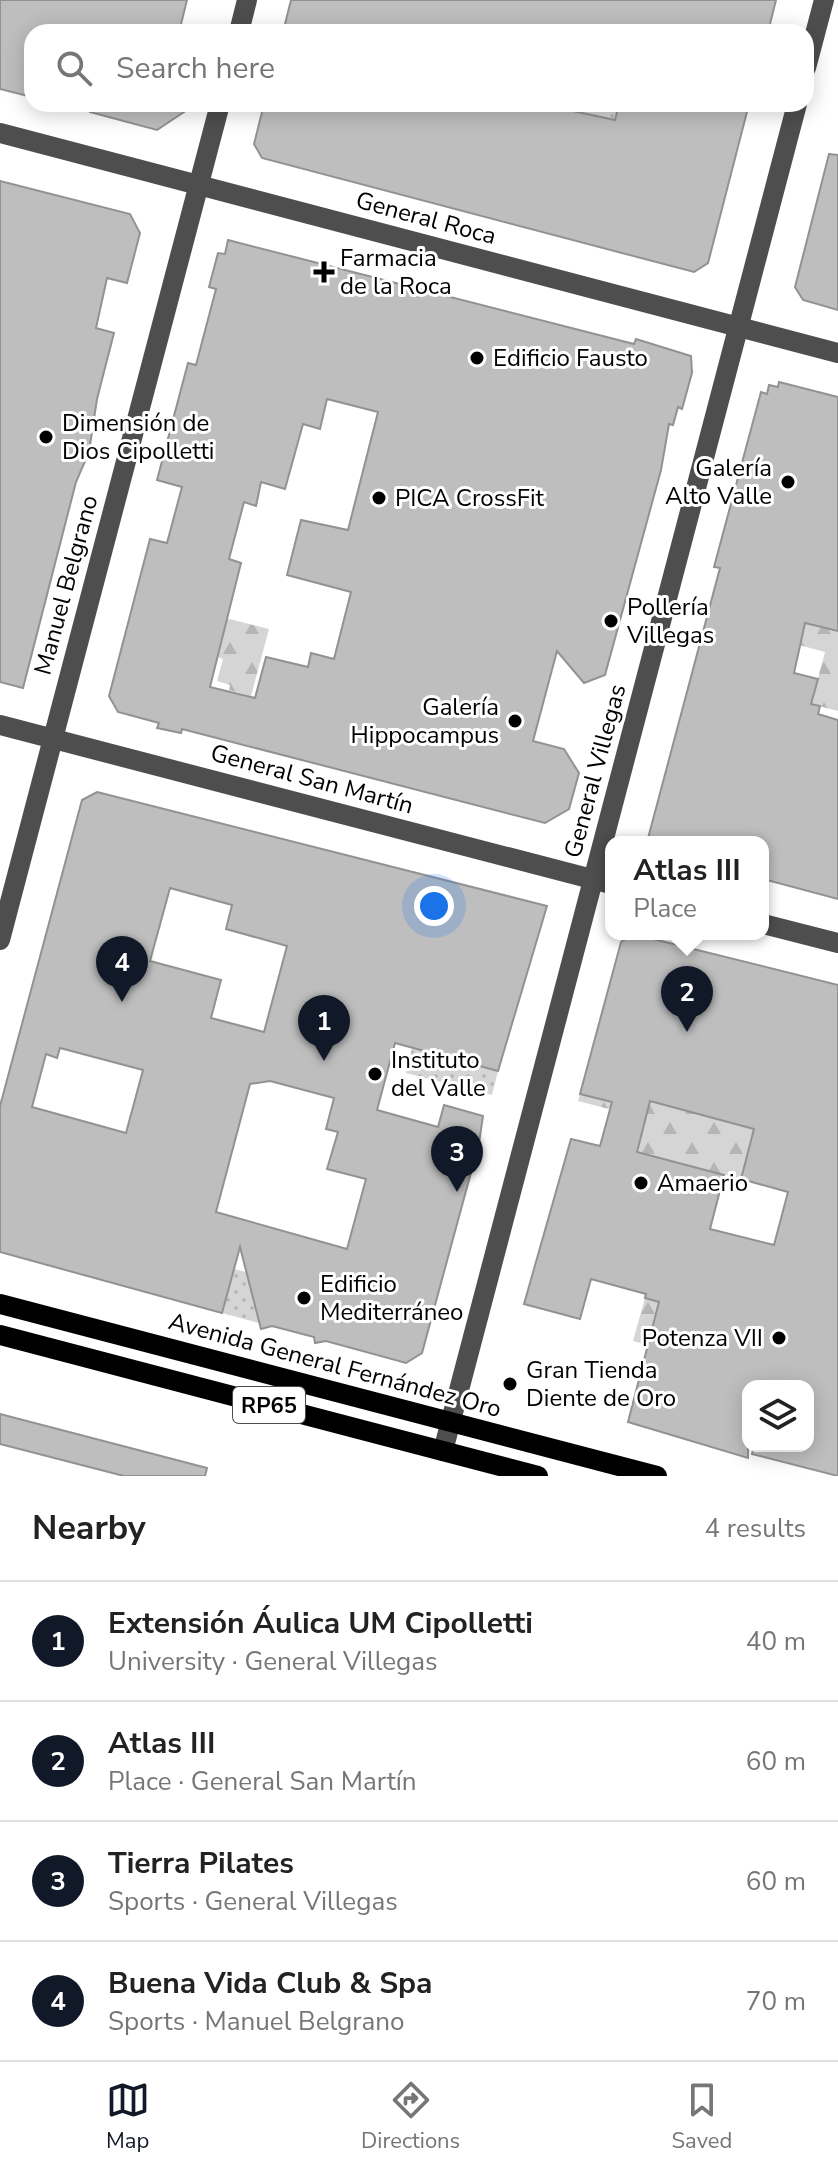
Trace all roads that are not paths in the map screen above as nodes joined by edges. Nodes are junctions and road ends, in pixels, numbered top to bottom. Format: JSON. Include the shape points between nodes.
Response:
{"nodes":[{"id":1,"x":247,"y":0,"type":"edge"},
{"id":2,"x":824,"y":0,"type":"edge"},
{"id":3,"x":241,"y":24,"type":"edge"},
{"id":4,"x":814,"y":38,"type":"edge"},
{"id":5,"x":218,"y":112,"type":"edge"},
{"id":6,"x":795,"y":112,"type":"edge"},
{"id":7,"x":0,"y":133,"type":"edge"},
{"id":8,"x":198,"y":185,"type":"junction"},
{"id":9,"x":738,"y":326,"type":"junction"},
{"id":10,"x":838,"y":353,"type":"edge"},
{"id":11,"x":0,"y":725,"type":"edge"},
{"id":12,"x":53,"y":739,"type":"junction"},
{"id":13,"x":613,"y":836,"type":"edge"},
{"id":14,"x":602,"y":882,"type":"edge"},
{"id":15,"x":769,"y":926,"type":"edge"},
{"id":16,"x":0,"y":940,"type":"edge"},
{"id":17,"x":838,"y":943,"type":"edge"},
{"id":18,"x":0,"y":1304,"type":"edge"},
{"id":19,"x":0,"y":1335,"type":"edge"},
{"id":20,"x":451,"y":1422,"type":"junction"},
{"id":21,"x":443,"y":1451,"type":"junction"},
{"id":22,"x":538,"y":1476,"type":"edge"},
{"id":23,"x":657,"y":1476,"type":"edge"}],
"edges":[{"from":1,"to":3,"type":"street"},
{"from":2,"to":4,"type":"street"},
{"from":5,"to":8,"type":"street","name":"Manuel Belgrano"},
{"from":6,"to":9,"type":"street","name":"General Villegas"},
{"from":7,"to":8,"type":"street","name":"General Roca"},
{"from":8,"to":9,"type":"street","name":"General Roca"},
{"from":8,"to":12,"type":"street","name":"Manuel Belgrano"},
{"from":9,"to":10,"type":"street","name":"General Roca"},
{"from":9,"to":13,"type":"street","name":"General Villegas"},
{"from":11,"to":12,"type":"street","name":"General San Martín"},
{"from":12,"to":14,"type":"street","name":"General San Martín"},
{"from":12,"to":16,"type":"street","name":"Manuel Belgrano"},
{"from":14,"to":20,"type":"street","name":"General Villegas"},
{"from":15,"to":17,"type":"street"},
{"from":18,"to":20,"type":"main road","name":"Avenida General Fernández Oro","number":"RP65"},
{"from":19,"to":21,"type":"main road","number":"RP65"},
{"from":20,"to":21,"type":"street","name":"General Villegas"},
{"from":20,"to":23,"type":"main road","name":"Avenida General Fernández Oro","number":"RP65"},
{"from":21,"to":22,"type":"main road","number":"RP65"}]}
